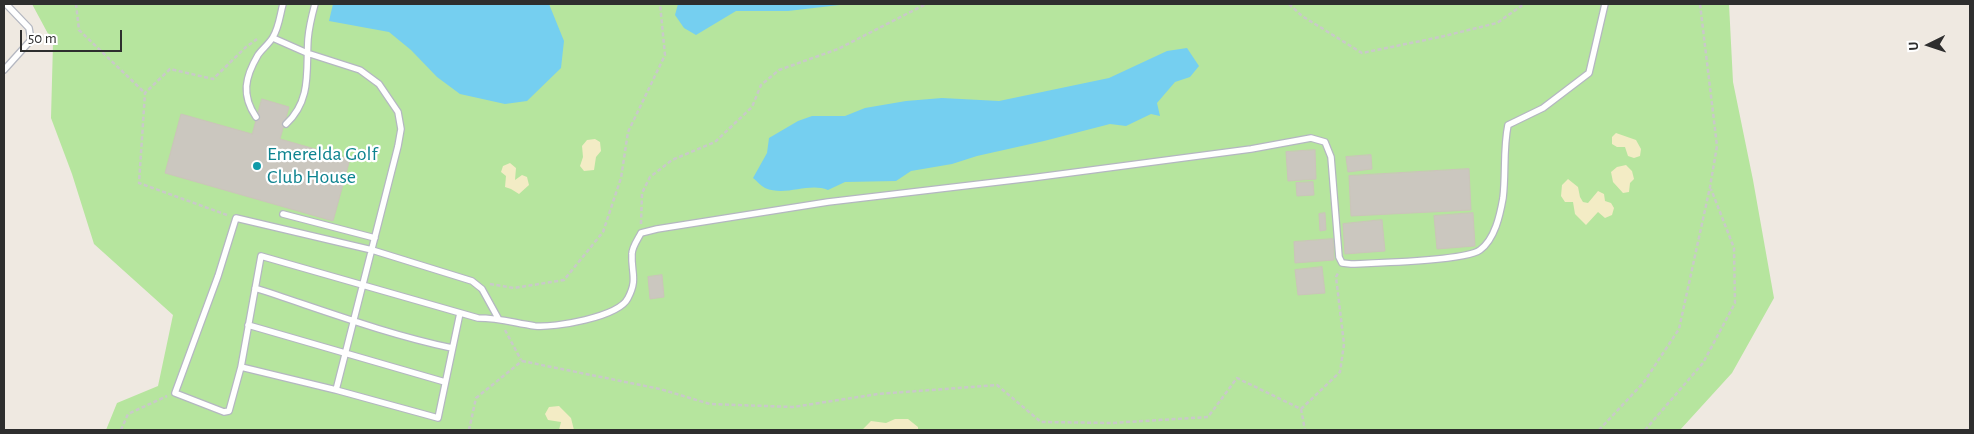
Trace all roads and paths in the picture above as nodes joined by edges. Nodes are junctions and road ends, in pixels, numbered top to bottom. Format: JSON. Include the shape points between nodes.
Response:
{"nodes":[{"id":1,"x":6,"y":4,"type":"edge"},
{"id":2,"x":76,"y":4,"type":"edge"},
{"id":3,"x":283,"y":4,"type":"edge"},
{"id":4,"x":315,"y":4,"type":"edge"},
{"id":5,"x":660,"y":4,"type":"edge"},
{"id":6,"x":926,"y":4,"type":"edge"},
{"id":7,"x":1289,"y":4,"type":"edge"},
{"id":8,"x":1524,"y":4,"type":"edge"},
{"id":9,"x":1605,"y":4,"type":"edge"},
{"id":10,"x":1700,"y":4,"type":"edge"},
{"id":11,"x":273,"y":38,"type":"junction"},
{"id":12,"x":307,"y":53,"type":"junction"},
{"id":13,"x":4,"y":70,"type":"edge"},
{"id":14,"x":145,"y":93,"type":"junction"},
{"id":15,"x":256,"y":117,"type":"dead end"},
{"id":16,"x":286,"y":124,"type":"dead end"},
{"id":17,"x":1710,"y":187,"type":"junction"},
{"id":18,"x":215,"y":212,"type":"dead end"},
{"id":19,"x":283,"y":214,"type":"dead end"},
{"id":20,"x":641,"y":233,"type":"junction"},
{"id":21,"x":374,"y":238,"type":"junction"},
{"id":22,"x":372,"y":250,"type":"junction"},
{"id":23,"x":1342,"y":264,"type":"junction"},
{"id":24,"x":472,"y":281,"type":"junction"},
{"id":25,"x":361,"y":286,"type":"junction"},
{"id":26,"x":255,"y":288,"type":"junction"},
{"id":27,"x":460,"y":313,"type":"junction"},
{"id":28,"x":498,"y":318,"type":"junction"},
{"id":29,"x":352,"y":320,"type":"junction"},
{"id":30,"x":248,"y":325,"type":"junction"},
{"id":31,"x":452,"y":348,"type":"junction"},
{"id":32,"x":345,"y":354,"type":"junction"},
{"id":33,"x":522,"y":361,"type":"junction"},
{"id":34,"x":241,"y":367,"type":"junction"},
{"id":35,"x":445,"y":382,"type":"junction"},
{"id":36,"x":336,"y":390,"type":"junction"},
{"id":37,"x":175,"y":393,"type":"junction"},
{"id":38,"x":1301,"y":409,"type":"junction"},
{"id":39,"x":121,"y":430,"type":"edge"},
{"id":40,"x":469,"y":430,"type":"edge"},
{"id":41,"x":1305,"y":430,"type":"edge"},
{"id":42,"x":1599,"y":430,"type":"edge"},
{"id":43,"x":1645,"y":430,"type":"edge"}],
"edges":[{"from":1,"to":13,"type":"lane","via":[[28,28],[32,40]]},
{"from":2,"to":14,"type":"path","via":[[79,30]]},
{"from":3,"to":11,"type":"lane"},
{"from":4,"to":12,"type":"lane"},
{"from":5,"to":24,"type":"path","via":[[665,55],[628,132],[621,178],[602,232],[564,280],[514,288]]},
{"from":6,"to":20,"type":"path","via":[[838,48],[779,70],[761,85],[752,107],[715,142],[672,160],[650,177],[642,193]]},
{"from":7,"to":8,"type":"path","via":[[1302,16],[1362,53],[1497,23]]},
{"from":9,"to":23,"type":"lane","via":[[1589,73],[1543,108],[1508,125],[1503,198],[1492,236],[1481,250],[1454,258]]},
{"from":10,"to":17,"type":"path","via":[[1717,146]]},
{"from":11,"to":12,"type":"lane"},
{"from":11,"to":14,"type":"path","via":[[261,36],[212,79],[170,69]]},
{"from":11,"to":15,"type":"lane","via":[[248,74],[245,91],[249,107]]},
{"from":12,"to":16,"type":"lane","via":[[307,83],[294,116]]},
{"from":12,"to":21,"type":"lane","via":[[360,70],[380,84],[398,112],[401,129],[398,146]]},
{"from":14,"to":18,"type":"path","via":[[139,183]]},
{"from":17,"to":42,"type":"path","via":[[1680,329],[1644,382]]},
{"from":17,"to":43,"type":"path","via":[[1734,248],[1735,303],[1703,363]]},
{"from":19,"to":21,"type":"lane"},
{"from":20,"to":23,"type":"lane","via":[[828,202],[1251,149],[1311,138],[1325,142],[1331,158]]},
{"from":20,"to":28,"type":"lane","via":[[632,252],[634,284],[627,301],[609,313],[579,322],[536,326]]},
{"from":21,"to":22,"type":"lane"},
{"from":22,"to":24,"type":"lane"},
{"from":22,"to":25,"type":"lane"},
{"from":22,"to":37,"type":"lane","via":[[236,218]]},
{"from":23,"to":38,"type":"path","via":[[1336,277],[1344,344],[1340,372]]},
{"from":24,"to":28,"type":"lane","via":[[482,289]]},
{"from":25,"to":26,"type":"lane","via":[[261,256]]},
{"from":25,"to":27,"type":"lane"},
{"from":25,"to":29,"type":"lane"},
{"from":26,"to":29,"type":"lane"},
{"from":26,"to":30,"type":"lane"},
{"from":27,"to":28,"type":"lane","via":[[478,318]]},
{"from":27,"to":31,"type":"lane"},
{"from":28,"to":33,"type":"path"},
{"from":29,"to":31,"type":"lane"},
{"from":29,"to":32,"type":"lane"},
{"from":30,"to":32,"type":"lane"},
{"from":30,"to":34,"type":"lane"},
{"from":31,"to":35,"type":"lane"},
{"from":32,"to":35,"type":"lane"},
{"from":32,"to":36,"type":"lane"},
{"from":33,"to":38,"type":"path","via":[[660,389],[710,404],[793,407],[878,394],[997,386],[1040,422],[1112,423],[1208,417],[1237,378]]},
{"from":33,"to":40,"type":"path","via":[[476,398]]},
{"from":34,"to":36,"type":"lane"},
{"from":34,"to":37,"type":"lane","via":[[227,412]]},
{"from":35,"to":36,"type":"lane","via":[[438,418]]},
{"from":37,"to":39,"type":"path","via":[[128,414]]},
{"from":38,"to":41,"type":"path"}]}
